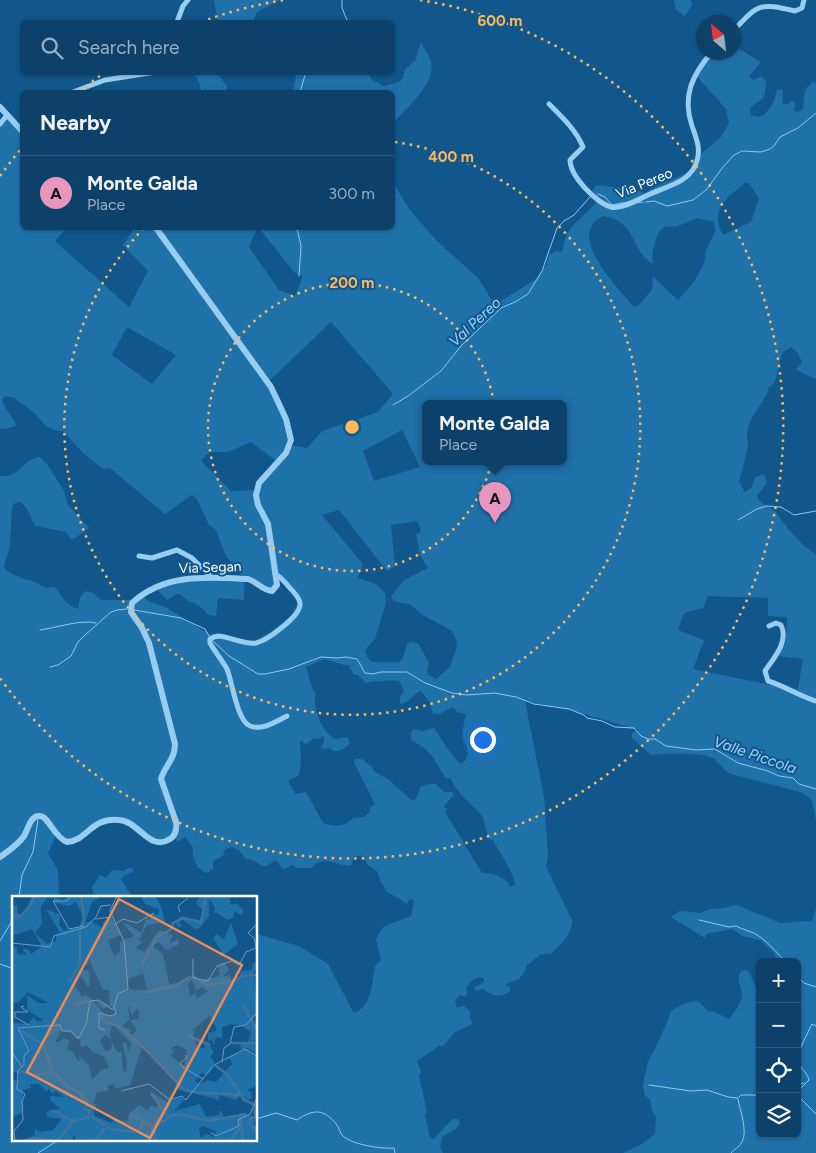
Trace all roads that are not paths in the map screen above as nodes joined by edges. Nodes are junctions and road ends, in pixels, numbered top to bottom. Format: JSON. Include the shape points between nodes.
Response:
{"nodes":[{"id":1,"x":188,"y":0,"type":"edge"},
{"id":2,"x":804,"y":0,"type":"edge"},
{"id":3,"x":178,"y":20,"type":"edge"},
{"id":4,"x":741,"y":23,"type":"edge"},
{"id":5,"x":705,"y":60,"type":"edge"},
{"id":6,"x":137,"y":75,"type":"edge"},
{"id":7,"x":78,"y":90,"type":"edge"},
{"id":8,"x":549,"y":104,"type":"dead end"},
{"id":9,"x":0,"y":107,"type":"edge"},
{"id":10,"x":7,"y":115,"type":"junction"},
{"id":11,"x":0,"y":124,"type":"edge"},
{"id":12,"x":20,"y":128,"type":"edge"},
{"id":13,"x":157,"y":230,"type":"edge"},
{"id":14,"x":139,"y":556,"type":"dead end"},
{"id":15,"x":275,"y":574,"type":"junction"},
{"id":16,"x":212,"y":578,"type":"junction"},
{"id":17,"x":769,"y":626,"type":"dead end"},
{"id":18,"x":816,"y":701,"type":"edge"},
{"id":19,"x":287,"y":716,"type":"dead end"},
{"id":20,"x":0,"y":857,"type":"edge"}],
"edges":[{"from":1,"to":3,"type":"street"},
{"from":2,"to":4,"type":"street","via":[[802,8],[795,11],[770,6],[757,8]]},
{"from":5,"to":8,"type":"street","name":"Via Pereo","via":[[694,76],[688,96],[691,124],[699,144],[695,167],[665,189],[618,207],[601,203],[586,189],[570,166],[570,160],[582,147],[580,139]]},
{"from":6,"to":7,"type":"street","via":[[105,80]]},
{"from":9,"to":10,"type":"street"},
{"from":10,"to":11,"type":"street"},
{"from":10,"to":12,"type":"street"},
{"from":13,"to":15,"type":"street","via":[[272,387],[286,419],[290,440],[286,453],[259,483],[256,495],[268,524]]},
{"from":14,"to":16,"type":"street","via":[[152,558],[177,550],[192,558]]},
{"from":15,"to":16,"type":"street","name":"Via Segan","via":[[276,585],[272,591],[248,579]]},
{"from":15,"to":19,"type":"street","via":[[299,600],[298,610],[291,619],[277,632],[254,643],[219,636],[210,639],[210,643],[227,669],[247,724],[262,727]]},
{"from":16,"to":20,"type":"street","name":"Via Segan","via":[[175,580],[158,585],[132,603],[131,612],[149,643],[175,744],[174,756],[161,779],[176,822],[177,828],[171,838],[153,842],[131,823],[112,819],[96,824],[78,840],[67,842],[58,836],[45,818],[37,816],[24,836]]},
{"from":17,"to":18,"type":"street","via":[[776,623],[784,632],[782,644],[765,671],[768,681]]}]}
